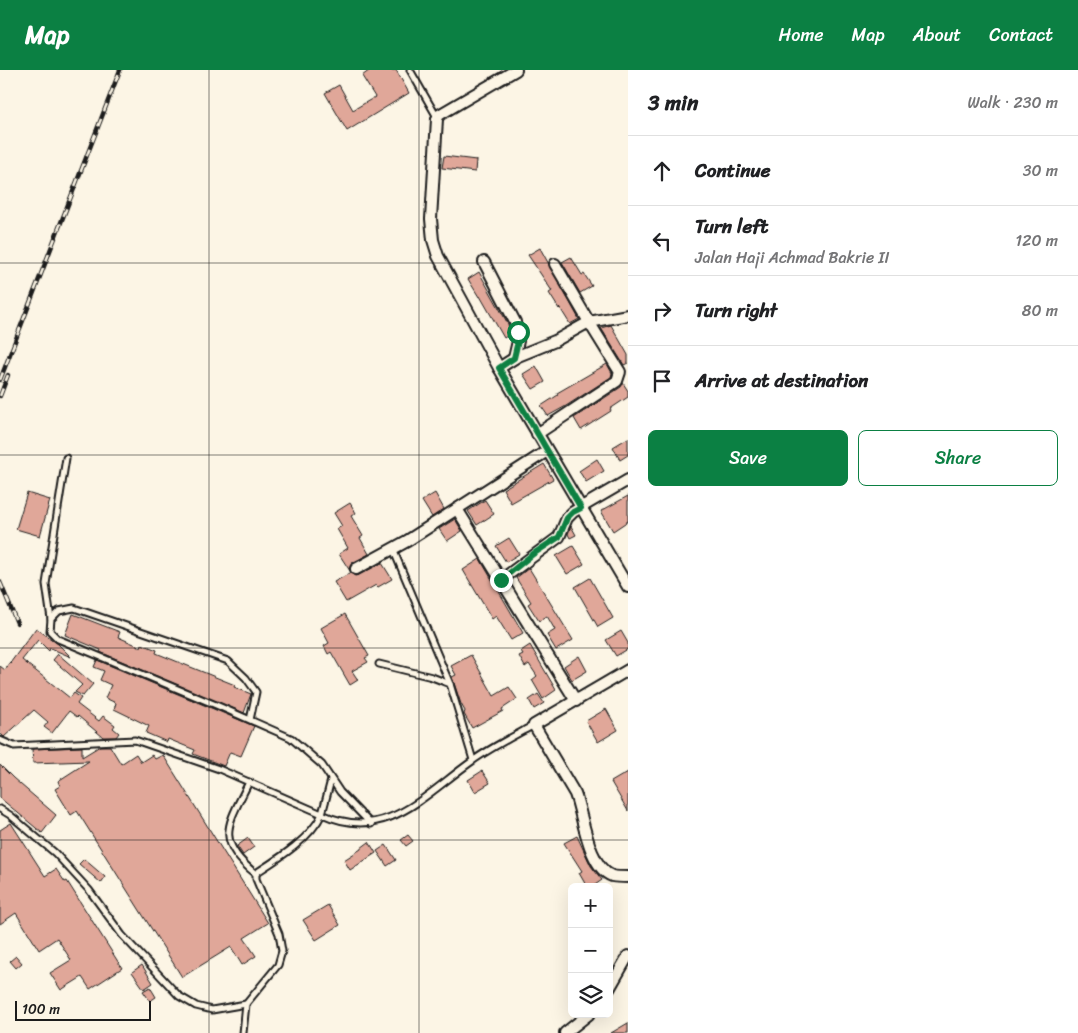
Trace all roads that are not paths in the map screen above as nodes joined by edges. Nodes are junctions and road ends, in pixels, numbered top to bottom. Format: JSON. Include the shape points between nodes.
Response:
{"nodes":[{"id":1,"x":410,"y":70,"type":"edge"},
{"id":2,"x":516,"y":70,"type":"edge"},
{"id":3,"x":437,"y":119,"type":"junction"},
{"id":4,"x":484,"y":262,"type":"dead end"},
{"id":5,"x":555,"y":264,"type":"dead end"},
{"id":6,"x":628,"y":315,"type":"edge"},
{"id":7,"x":589,"y":322,"type":"junction"},
{"id":8,"x":514,"y":358,"type":"junction"},
{"id":9,"x":499,"y":368,"type":"junction"},
{"id":10,"x":537,"y":434,"type":"junction"},
{"id":11,"x":547,"y":451,"type":"junction"},
{"id":12,"x":66,"y":458,"type":"dead end"},
{"id":13,"x":628,"y":480,"type":"edge"},
{"id":14,"x":581,"y":508,"type":"junction"},
{"id":15,"x":457,"y":509,"type":"junction"},
{"id":16,"x":393,"y":549,"type":"junction"},
{"id":17,"x":356,"y":569,"type":"dead end"},
{"id":18,"x":501,"y":580,"type":"junction"},
{"id":19,"x":628,"y":587,"type":"edge"},
{"id":20,"x":51,"y":619,"type":"junction"},
{"id":21,"x":379,"y":664,"type":"dead end"},
{"id":22,"x":628,"y":670,"type":"edge"},
{"id":23,"x":450,"y":684,"type":"junction"},
{"id":24,"x":576,"y":701,"type":"junction"},
{"id":25,"x":250,"y":720,"type":"junction"},
{"id":26,"x":534,"y":725,"type":"junction"},
{"id":27,"x":0,"y":740,"type":"edge"},
{"id":28,"x":473,"y":760,"type":"junction"},
{"id":29,"x":330,"y":780,"type":"junction"},
{"id":30,"x":249,"y":782,"type":"junction"},
{"id":31,"x":0,"y":810,"type":"edge"},
{"id":32,"x":322,"y":814,"type":"junction"},
{"id":33,"x":371,"y":824,"type":"junction"},
{"id":34,"x":256,"y":874,"type":"junction"},
{"id":35,"x":628,"y":877,"type":"edge"},
{"id":36,"x":628,"y":956,"type":"edge"},
{"id":37,"x":613,"y":982,"type":"edge"},
{"id":38,"x":246,"y":1004,"type":"junction"},
{"id":39,"x":584,"y":1018,"type":"edge"},
{"id":40,"x":243,"y":1033,"type":"edge"},
{"id":41,"x":565,"y":1033,"type":"edge"}],
"edges":[{"from":1,"to":3,"type":"lane"},
{"from":2,"to":3,"type":"street","via":[[442,112]]},
{"from":3,"to":9,"type":"street","via":[[431,219],[433,240],[443,265]]},
{"from":4,"to":8,"type":"street","via":[[515,322],[518,341]]},
{"from":5,"to":7,"type":"street"},
{"from":6,"to":7,"type":"street"},
{"from":7,"to":8,"type":"street"},
{"from":7,"to":10,"type":"street","via":[[620,372],[618,381]]},
{"from":8,"to":9,"type":"street"},
{"from":9,"to":10,"type":"street"},
{"from":10,"to":11,"type":"street"},
{"from":11,"to":14,"type":"street"},
{"from":11,"to":15,"type":"street"},
{"from":12,"to":20,"type":"lane","via":[[46,584]]},
{"from":13,"to":14,"type":"street"},
{"from":14,"to":18,"type":"street","via":[[567,518],[559,537]]},
{"from":14,"to":19,"type":"street"},
{"from":15,"to":16,"type":"street"},
{"from":15,"to":18,"type":"street"},
{"from":16,"to":17,"type":"street"},
{"from":16,"to":23,"type":"lane"},
{"from":18,"to":24,"type":"street"},
{"from":20,"to":25,"type":"lane","via":[[50,631],[58,639]]},
{"from":20,"to":25,"type":"lane","via":[[59,612],[74,608],[228,661],[256,692]]},
{"from":21,"to":23,"type":"lane"},
{"from":22,"to":24,"type":"street"},
{"from":23,"to":28,"type":"lane"},
{"from":24,"to":26,"type":"street"},
{"from":25,"to":29,"type":"lane","via":[[291,738],[322,765]]},
{"from":26,"to":28,"type":"lane"},
{"from":26,"to":35,"type":"street","via":[[575,794],[589,846],[601,868],[613,876]]},
{"from":27,"to":30,"type":"lane","via":[[14,746],[135,740]]},
{"from":28,"to":33,"type":"lane","via":[[419,802],[388,819]]},
{"from":29,"to":32,"type":"lane"},
{"from":29,"to":33,"type":"lane"},
{"from":30,"to":32,"type":"lane"},
{"from":30,"to":34,"type":"lane","via":[[230,819],[229,830],[238,858]]},
{"from":31,"to":38,"type":"lane","via":[[55,853],[89,890],[122,935],[179,996],[196,1006],[212,1010]]},
{"from":32,"to":33,"type":"lane","via":[[335,820]]},
{"from":32,"to":34,"type":"lane","via":[[292,848]]},
{"from":34,"to":38,"type":"lane","via":[[282,950],[278,965]]},
{"from":36,"to":37,"type":"street"},
{"from":38,"to":40,"type":"lane"},
{"from":39,"to":41,"type":"street"}]}
